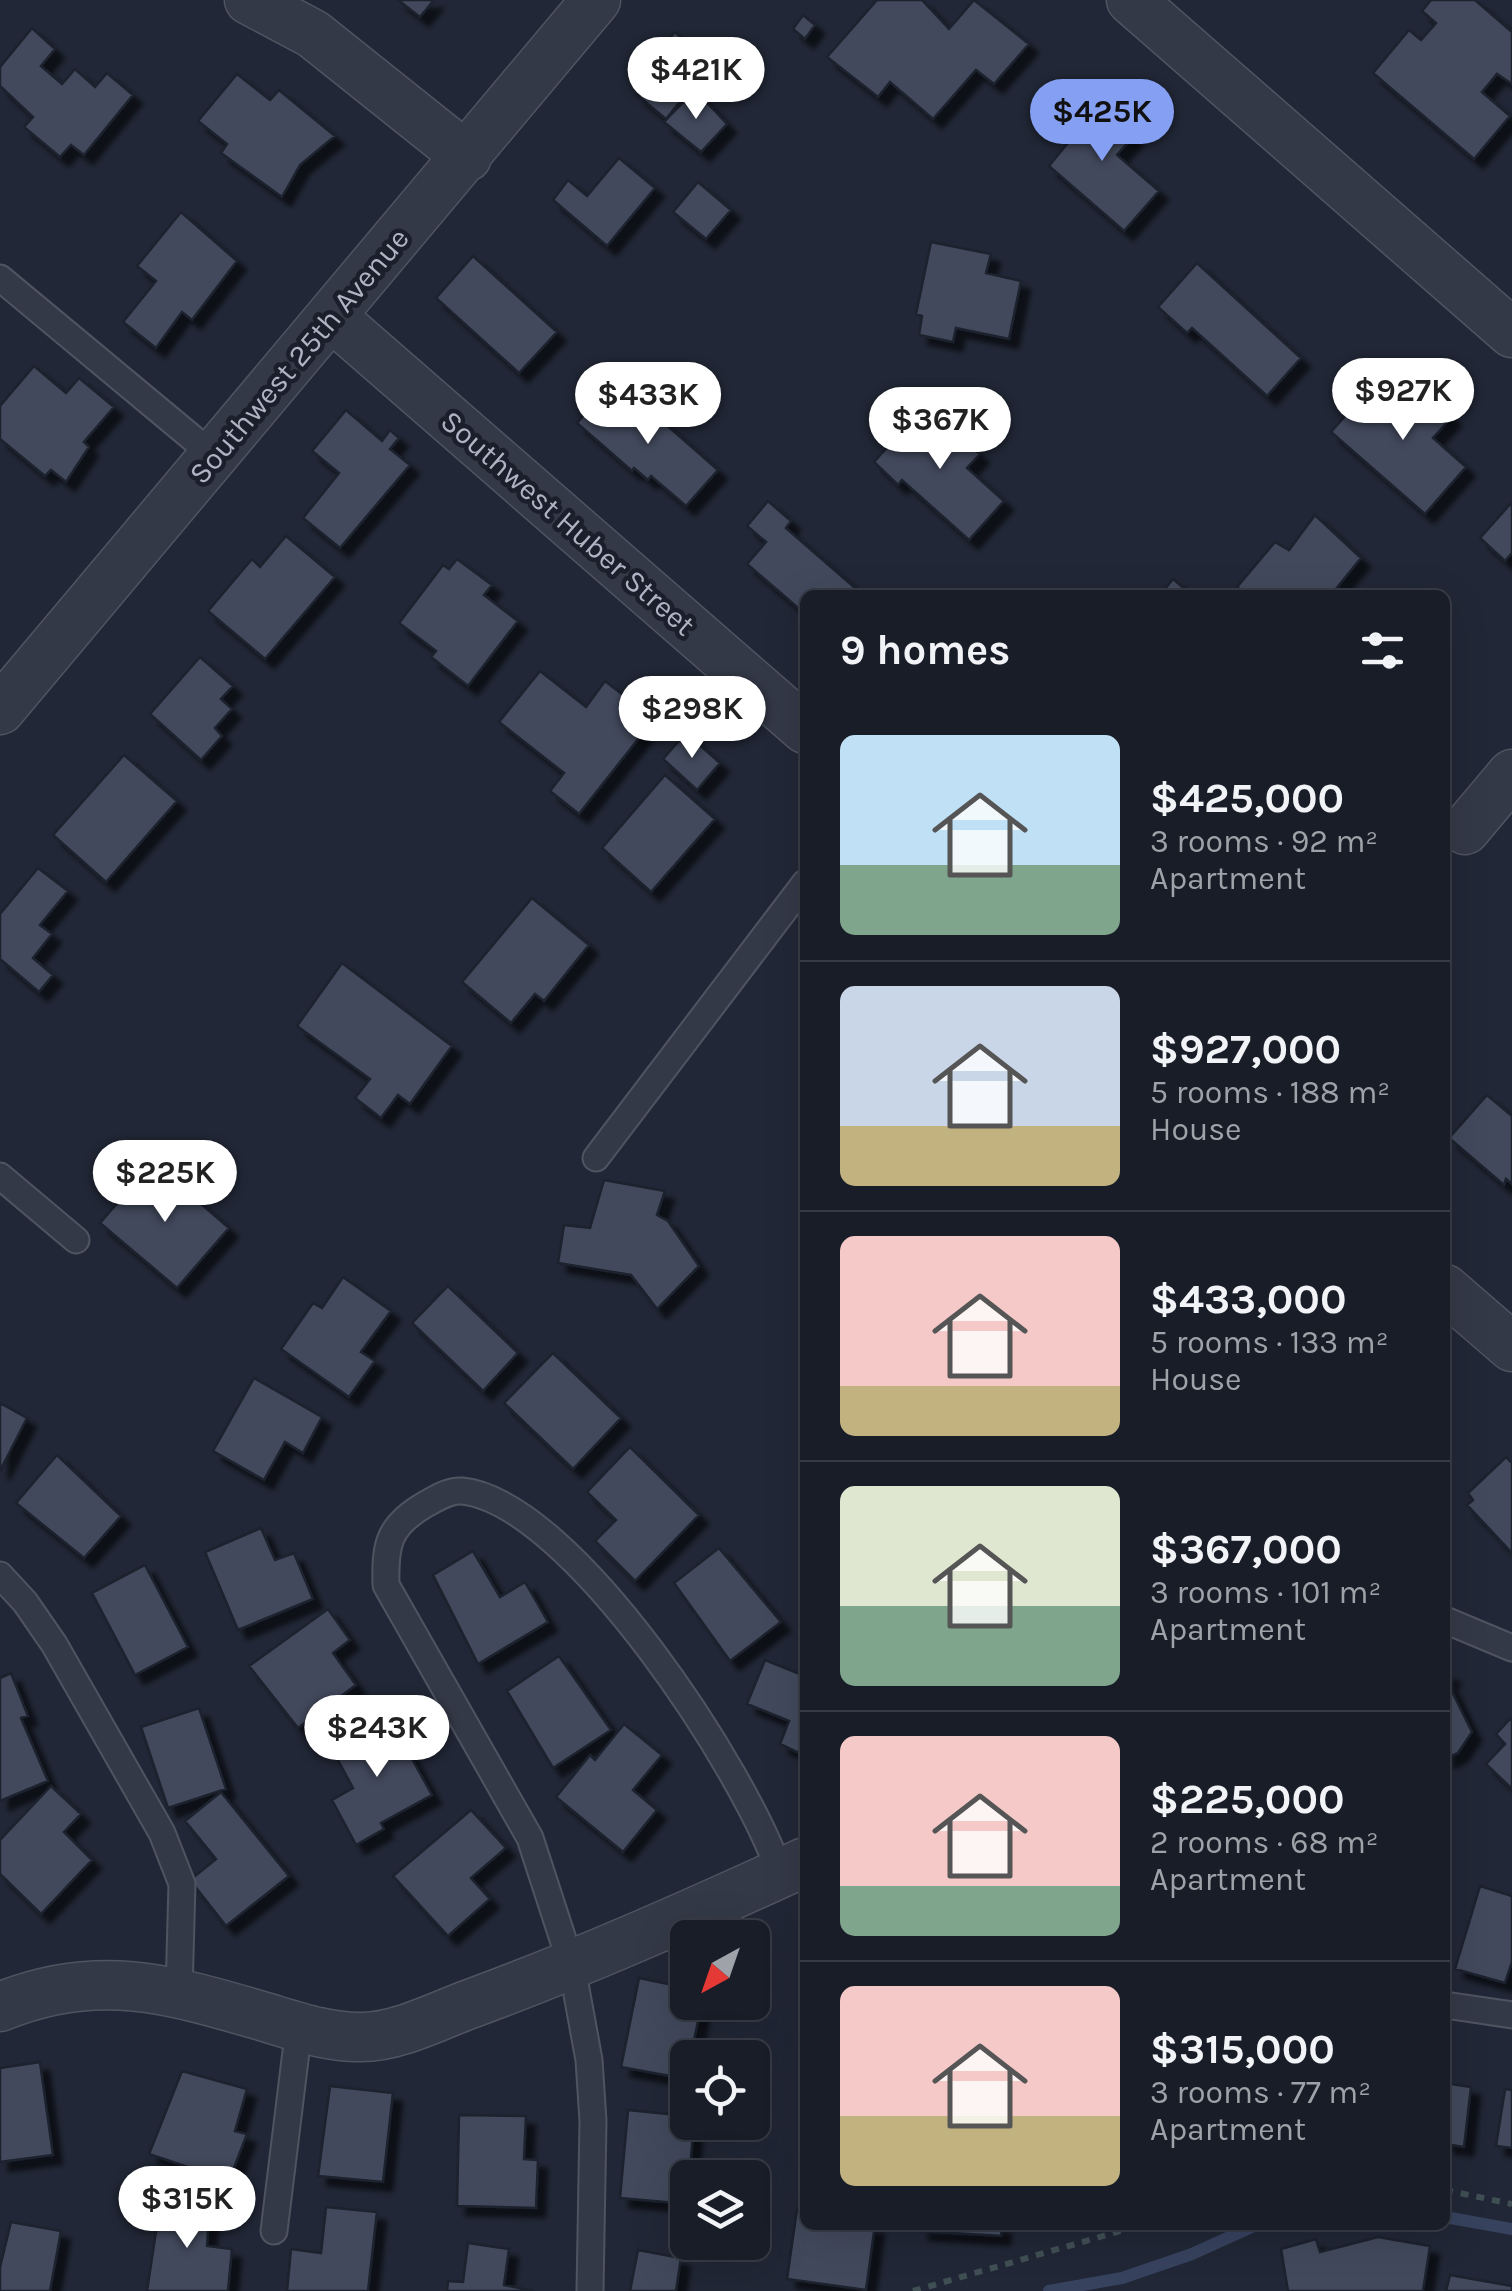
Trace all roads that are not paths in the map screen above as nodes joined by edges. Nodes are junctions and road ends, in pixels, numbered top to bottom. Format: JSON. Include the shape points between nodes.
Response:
{"nodes":[{"id":1,"x":249,"y":0,"type":"edge"},
{"id":2,"x":596,"y":0,"type":"edge"},
{"id":3,"x":1130,"y":0,"type":"edge"},
{"id":4,"x":467,"y":157,"type":"junction"},
{"id":5,"x":0,"y":278,"type":"edge"},
{"id":6,"x":332,"y":317,"type":"junction"},
{"id":7,"x":1512,"y":333,"type":"edge"},
{"id":8,"x":214,"y":456,"type":"junction"},
{"id":9,"x":0,"y":710,"type":"edge"},
{"id":10,"x":800,"y":726,"type":"edge"},
{"id":11,"x":1512,"y":774,"type":"edge"},
{"id":12,"x":1464,"y":830,"type":"dead end"},
{"id":13,"x":800,"y":890,"type":"edge"},
{"id":14,"x":596,"y":1158,"type":"dead end"},
{"id":15,"x":0,"y":1176,"type":"edge"},
{"id":16,"x":76,"y":1240,"type":"dead end"},
{"id":17,"x":1450,"y":1304,"type":"edge"},
{"id":18,"x":1512,"y":1347,"type":"edge"},
{"id":19,"x":0,"y":1575,"type":"edge"},
{"id":20,"x":1450,"y":1622,"type":"edge"},
{"id":21,"x":1512,"y":1648,"type":"edge"},
{"id":22,"x":793,"y":1868,"type":"edge"},
{"id":23,"x":572,"y":1967,"type":"junction"},
{"id":24,"x":178,"y":1992,"type":"junction"},
{"id":25,"x":1450,"y":2006,"type":"edge"},
{"id":26,"x":0,"y":2007,"type":"edge"},
{"id":27,"x":1512,"y":2015,"type":"edge"},
{"id":28,"x":299,"y":2028,"type":"junction"},
{"id":29,"x":274,"y":2231,"type":"dead end"},
{"id":30,"x":590,"y":2291,"type":"edge"}],
"edges":[{"from":1,"to":4,"type":"street","via":[[313,34]]},
{"from":2,"to":4,"type":"street","name":"Southwest 25th Avenue"},
{"from":3,"to":7,"type":"street"},
{"from":4,"to":6,"type":"street","name":"Southwest 25th Avenue"},
{"from":5,"to":8,"type":"lane"},
{"from":6,"to":8,"type":"street","name":"Southwest 25th Avenue"},
{"from":6,"to":10,"type":"street","name":"Southwest Huber Street"},
{"from":8,"to":9,"type":"street","name":"Southwest 25th Avenue"},
{"from":11,"to":12,"type":"street"},
{"from":13,"to":14,"type":"lane"},
{"from":15,"to":16,"type":"lane"},
{"from":17,"to":18,"type":"street"},
{"from":19,"to":24,"type":"lane","via":[[54,1644],[162,1832],[182,1884]]},
{"from":20,"to":21,"type":"lane"},
{"from":22,"to":23,"type":"street"},
{"from":22,"to":23,"type":"lane","via":[[726,1758],[590,1578],[558,1544],[501,1506],[462,1491],[444,1494],[396,1530],[385,1548],[386,1586],[530,1838]]},
{"from":23,"to":28,"type":"street","via":[[394,2032],[362,2038]]},
{"from":23,"to":30,"type":"lane","via":[[593,2122]]},
{"from":24,"to":26,"type":"street","via":[[124,1982],[64,1988]]},
{"from":24,"to":28,"type":"street"},
{"from":25,"to":27,"type":"lane"},
{"from":28,"to":29,"type":"lane"}]}
